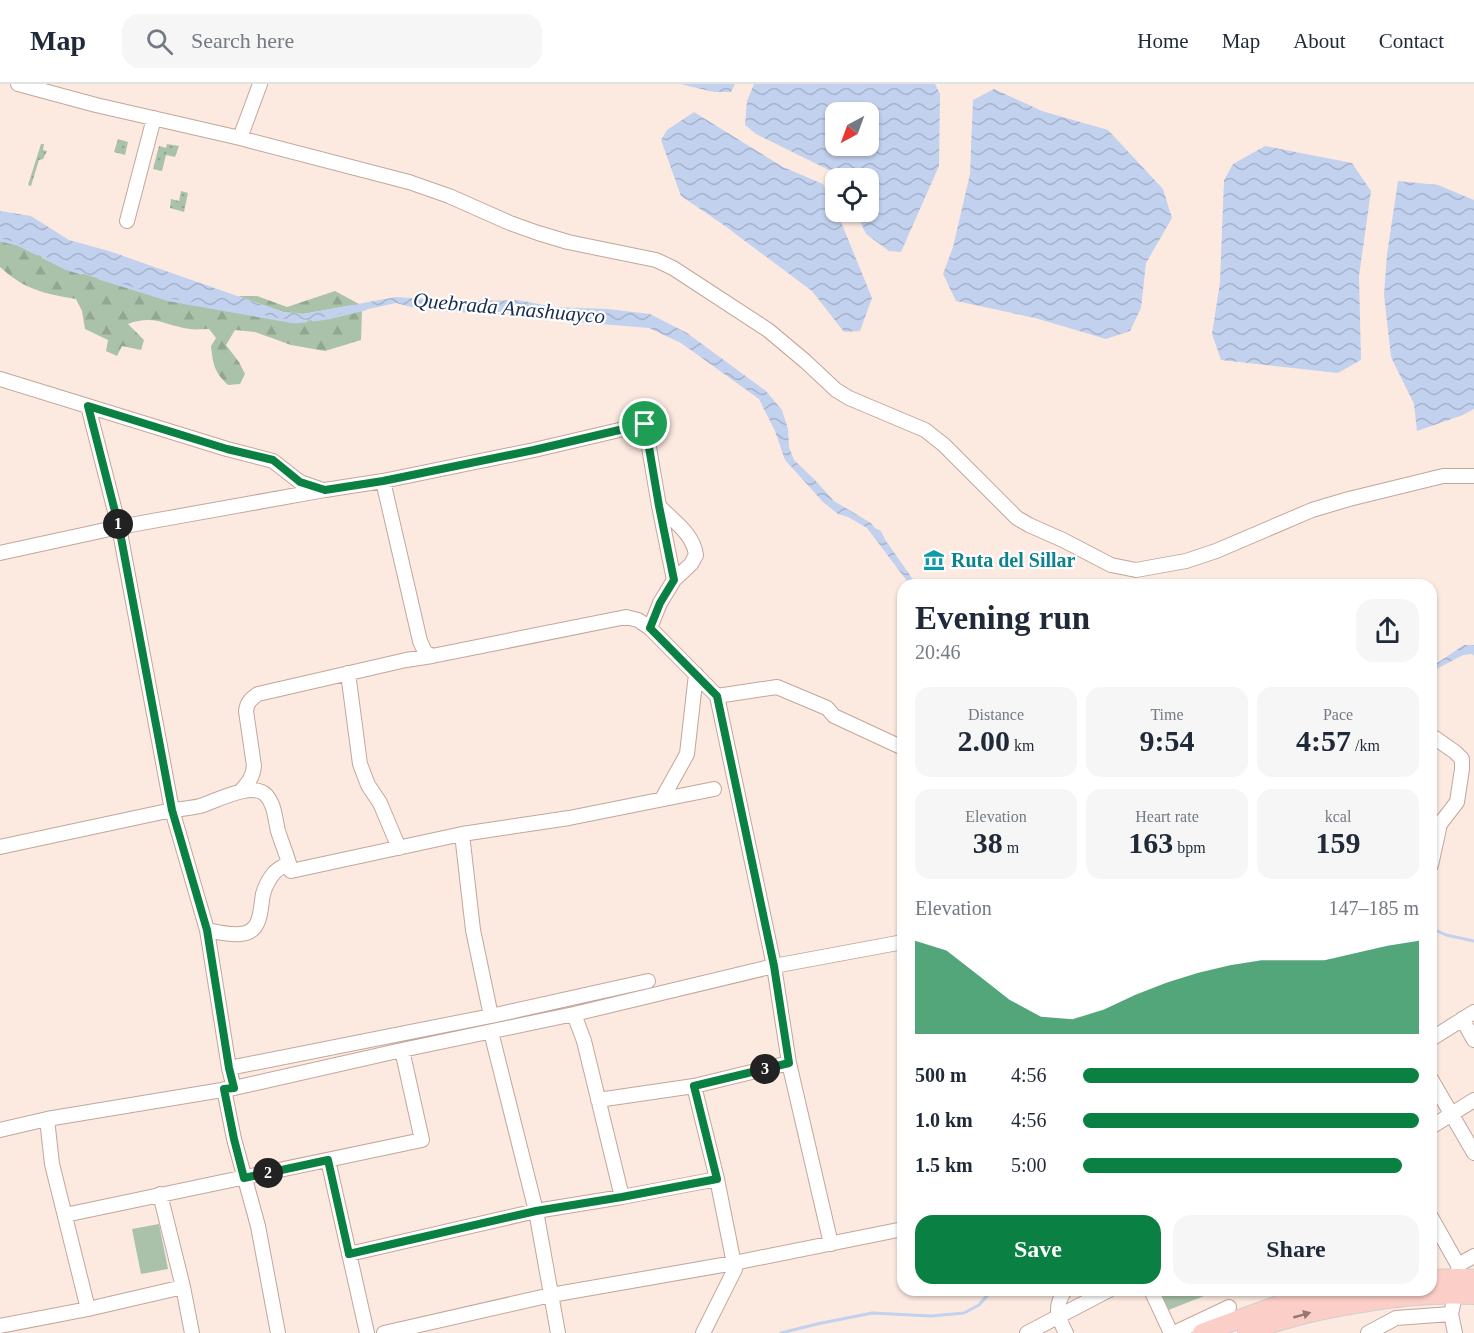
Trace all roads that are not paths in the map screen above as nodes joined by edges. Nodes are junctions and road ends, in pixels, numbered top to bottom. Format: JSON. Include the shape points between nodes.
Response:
{"nodes":[{"id":1,"x":18,"y":84,"type":"edge"},
{"id":2,"x":260,"y":84,"type":"edge"},
{"id":3,"x":154,"y":117,"type":"junction"},
{"id":4,"x":240,"y":138,"type":"junction"},
{"id":5,"x":127,"y":221,"type":"dead end"},
{"id":6,"x":0,"y":379,"type":"edge"},
{"id":7,"x":88,"y":406,"type":"junction"},
{"id":8,"x":1474,"y":476,"type":"edge"},
{"id":9,"x":383,"y":481,"type":"junction"},
{"id":10,"x":325,"y":490,"type":"junction"},
{"id":11,"x":659,"y":506,"type":"junction"},
{"id":12,"x":119,"y":527,"type":"junction"},
{"id":13,"x":0,"y":553,"type":"edge"},
{"id":14,"x":674,"y":580,"type":"junction"},
{"id":15,"x":650,"y":628,"type":"junction"},
{"id":16,"x":432,"y":656,"type":"junction"},
{"id":17,"x":348,"y":673,"type":"junction"},
{"id":18,"x":696,"y":674,"type":"junction"},
{"id":19,"x":717,"y":696,"type":"junction"},
{"id":20,"x":1437,"y":739,"type":"edge"},
{"id":21,"x":897,"y":745,"type":"edge"},
{"id":22,"x":714,"y":789,"type":"dead end"},
{"id":23,"x":241,"y":791,"type":"junction"},
{"id":24,"x":662,"y":799,"type":"junction"},
{"id":25,"x":172,"y":810,"type":"junction"},
{"id":26,"x":462,"y":834,"type":"junction"},
{"id":27,"x":1437,"y":838,"type":"edge"},
{"id":28,"x":0,"y":847,"type":"edge"},
{"id":29,"x":399,"y":848,"type":"junction"},
{"id":30,"x":289,"y":863,"type":"junction"},
{"id":31,"x":207,"y":930,"type":"junction"},
{"id":32,"x":897,"y":943,"type":"edge"},
{"id":33,"x":774,"y":966,"type":"junction"},
{"id":34,"x":648,"y":981,"type":"dead end"},
{"id":35,"x":574,"y":1014,"type":"junction"},
{"id":36,"x":1468,"y":1015,"type":"edge"},
{"id":37,"x":491,"y":1016,"type":"junction"},
{"id":38,"x":491,"y":1032,"type":"junction"},
{"id":39,"x":1437,"y":1035,"type":"edge"},
{"id":40,"x":1474,"y":1040,"type":"edge"},
{"id":41,"x":402,"y":1050,"type":"junction"},
{"id":42,"x":789,"y":1063,"type":"junction"},
{"id":43,"x":229,"y":1068,"type":"junction"},
{"id":44,"x":694,"y":1086,"type":"junction"},
{"id":45,"x":229,"y":1089,"type":"junction"},
{"id":46,"x":1437,"y":1090,"type":"edge"},
{"id":47,"x":598,"y":1101,"type":"junction"},
{"id":48,"x":1474,"y":1101,"type":"edge"},
{"id":49,"x":1451,"y":1115,"type":"junction"},
{"id":50,"x":47,"y":1119,"type":"junction"},
{"id":51,"x":1437,"y":1123,"type":"edge"},
{"id":52,"x":0,"y":1130,"type":"edge"},
{"id":53,"x":1474,"y":1153,"type":"edge"},
{"id":54,"x":328,"y":1160,"type":"junction"},
{"id":55,"x":244,"y":1178,"type":"junction"},
{"id":56,"x":717,"y":1179,"type":"junction"},
{"id":57,"x":160,"y":1194,"type":"junction"},
{"id":58,"x":622,"y":1197,"type":"junction"},
{"id":59,"x":536,"y":1211,"type":"junction"},
{"id":60,"x":65,"y":1215,"type":"junction"},
{"id":61,"x":1437,"y":1229,"type":"edge"},
{"id":62,"x":897,"y":1230,"type":"edge"},
{"id":63,"x":831,"y":1244,"type":"junction"},
{"id":64,"x":349,"y":1254,"type":"junction"},
{"id":65,"x":1474,"y":1256,"type":"edge"},
{"id":66,"x":734,"y":1263,"type":"junction"},
{"id":67,"x":1437,"y":1280,"type":"edge"},
{"id":68,"x":1464,"y":1282,"type":"edge"},
{"id":69,"x":183,"y":1287,"type":"junction"},
{"id":70,"x":1437,"y":1288,"type":"edge"},
{"id":71,"x":551,"y":1295,"type":"junction"},
{"id":72,"x":1061,"y":1296,"type":"edge"},
{"id":73,"x":1098,"y":1296,"type":"edge"},
{"id":74,"x":1153,"y":1296,"type":"edge"},
{"id":75,"x":1313,"y":1296,"type":"edge"},
{"id":76,"x":1403,"y":1296,"type":"edge"},
{"id":77,"x":1229,"y":1307,"type":"dead end"},
{"id":78,"x":88,"y":1309,"type":"junction"},
{"id":79,"x":1451,"y":1314,"type":"junction"},
{"id":80,"x":1058,"y":1317,"type":"junction"},
{"id":81,"x":2,"y":1325,"type":"edge"},
{"id":82,"x":192,"y":1333,"type":"edge"},
{"id":83,"x":278,"y":1333,"type":"edge"},
{"id":84,"x":367,"y":1333,"type":"edge"},
{"id":85,"x":384,"y":1333,"type":"edge"},
{"id":86,"x":558,"y":1333,"type":"edge"},
{"id":87,"x":703,"y":1333,"type":"edge"},
{"id":88,"x":1027,"y":1333,"type":"edge"},
{"id":89,"x":1066,"y":1333,"type":"edge"},
{"id":90,"x":1173,"y":1333,"type":"edge"},
{"id":91,"x":1202,"y":1333,"type":"edge"},
{"id":92,"x":1247,"y":1333,"type":"edge"},
{"id":93,"x":1368,"y":1333,"type":"edge"},
{"id":94,"x":1455,"y":1333,"type":"edge"}],
"edges":[{"from":1,"to":3,"type":"street"},
{"from":2,"to":4,"type":"street"},
{"from":3,"to":4,"type":"street"},
{"from":3,"to":5,"type":"street"},
{"from":4,"to":8,"type":"street","via":[[408,182],[568,242],[657,260],[768,330],[849,398],[925,430],[1017,518],[1111,565],[1136,570],[1186,561],[1349,499],[1443,477]]},
{"from":6,"to":7,"type":"street"},
{"from":7,"to":10,"type":"street","via":[[273,460],[300,482]]},
{"from":7,"to":12,"type":"street"},
{"from":9,"to":10,"type":"street"},
{"from":9,"to":11,"type":"street","via":[[645,424]]},
{"from":9,"to":16,"type":"street","via":[[420,641]]},
{"from":10,"to":12,"type":"street"},
{"from":11,"to":14,"type":"street"},
{"from":11,"to":14,"type":"street","via":[[695,545],[696,555],[691,564]]},
{"from":12,"to":13,"type":"street"},
{"from":12,"to":25,"type":"street"},
{"from":14,"to":15,"type":"street"},
{"from":15,"to":16,"type":"street","via":[[626,617]]},
{"from":15,"to":18,"type":"street"},
{"from":16,"to":17,"type":"street"},
{"from":17,"to":23,"type":"street","via":[[258,694],[247,703],[254,766]]},
{"from":17,"to":29,"type":"street","via":[[360,764]]},
{"from":18,"to":19,"type":"street"},
{"from":18,"to":24,"type":"street","via":[[687,754]]},
{"from":19,"to":21,"type":"street","via":[[777,687]]},
{"from":19,"to":33,"type":"street"},
{"from":20,"to":27,"type":"street","via":[[1462,759],[1457,802],[1440,824]]},
{"from":22,"to":24,"type":"street"},
{"from":23,"to":25,"type":"street","via":[[199,806]]},
{"from":23,"to":30,"type":"street","via":[[262,792],[268,797]]},
{"from":24,"to":26,"type":"street"},
{"from":25,"to":28,"type":"street"},
{"from":25,"to":31,"type":"street"},
{"from":26,"to":29,"type":"street"},
{"from":26,"to":37,"type":"street","via":[[473,930]]},
{"from":29,"to":30,"type":"street","via":[[291,871]]},
{"from":30,"to":31,"type":"street","via":[[275,871],[267,883],[260,918],[249,932]]},
{"from":31,"to":43,"type":"street"},
{"from":32,"to":33,"type":"street"},
{"from":33,"to":35,"type":"street"},
{"from":33,"to":42,"type":"street"},
{"from":34,"to":37,"type":"street"},
{"from":35,"to":38,"type":"street"},
{"from":35,"to":47,"type":"street"},
{"from":36,"to":39,"type":"street"},
{"from":36,"to":40,"type":"street"},
{"from":37,"to":43,"type":"street"},
{"from":38,"to":41,"type":"street"},
{"from":38,"to":59,"type":"street"},
{"from":41,"to":45,"type":"street"},
{"from":41,"to":54,"type":"street","via":[[422,1140]]},
{"from":42,"to":44,"type":"street"},
{"from":42,"to":63,"type":"street"},
{"from":43,"to":45,"type":"street"},
{"from":44,"to":47,"type":"street"},
{"from":44,"to":56,"type":"street"},
{"from":45,"to":50,"type":"street"},
{"from":45,"to":55,"type":"street","via":[[234,1139]]},
{"from":46,"to":49,"type":"street"},
{"from":47,"to":58,"type":"street"},
{"from":48,"to":49,"type":"street"},
{"from":49,"to":51,"type":"street"},
{"from":49,"to":53,"type":"street"},
{"from":50,"to":52,"type":"street"},
{"from":50,"to":60,"type":"street","via":[[52,1164]]},
{"from":54,"to":55,"type":"street"},
{"from":54,"to":64,"type":"street"},
{"from":55,"to":57,"type":"street"},
{"from":55,"to":83,"type":"street","via":[[258,1226]]},
{"from":56,"to":58,"type":"street"},
{"from":56,"to":66,"type":"street"},
{"from":57,"to":60,"type":"street"},
{"from":57,"to":69,"type":"street"},
{"from":58,"to":59,"type":"street"},
{"from":59,"to":64,"type":"street"},
{"from":59,"to":71,"type":"street"},
{"from":60,"to":78,"type":"street"},
{"from":61,"to":68,"type":"street"},
{"from":62,"to":63,"type":"street"},
{"from":63,"to":66,"type":"street"},
{"from":64,"to":84,"type":"street"},
{"from":65,"to":68,"type":"street"},
{"from":66,"to":71,"type":"street"},
{"from":66,"to":87,"type":"street","via":[[735,1269]]},
{"from":67,"to":68,"type":"main road"},
{"from":70,"to":68,"type":"main road","one_way":true},
{"from":68,"to":79,"type":"street"},
{"from":69,"to":78,"type":"street"},
{"from":69,"to":82,"type":"street"},
{"from":71,"to":85,"type":"street"},
{"from":71,"to":86,"type":"street"},
{"from":72,"to":80,"type":"street"},
{"from":73,"to":80,"type":"street"},
{"from":74,"to":90,"type":"street"},
{"from":75,"to":91,"type":"main road"},
{"from":92,"to":76,"type":"main road","one_way":true,"via":[[1316,1311]]},
{"from":77,"to":90,"type":"street"},
{"from":78,"to":81,"type":"street"},
{"from":79,"to":93,"type":"street","via":[[1396,1318]]},
{"from":79,"to":94,"type":"street"},
{"from":80,"to":88,"type":"street"},
{"from":80,"to":89,"type":"street"}]}
